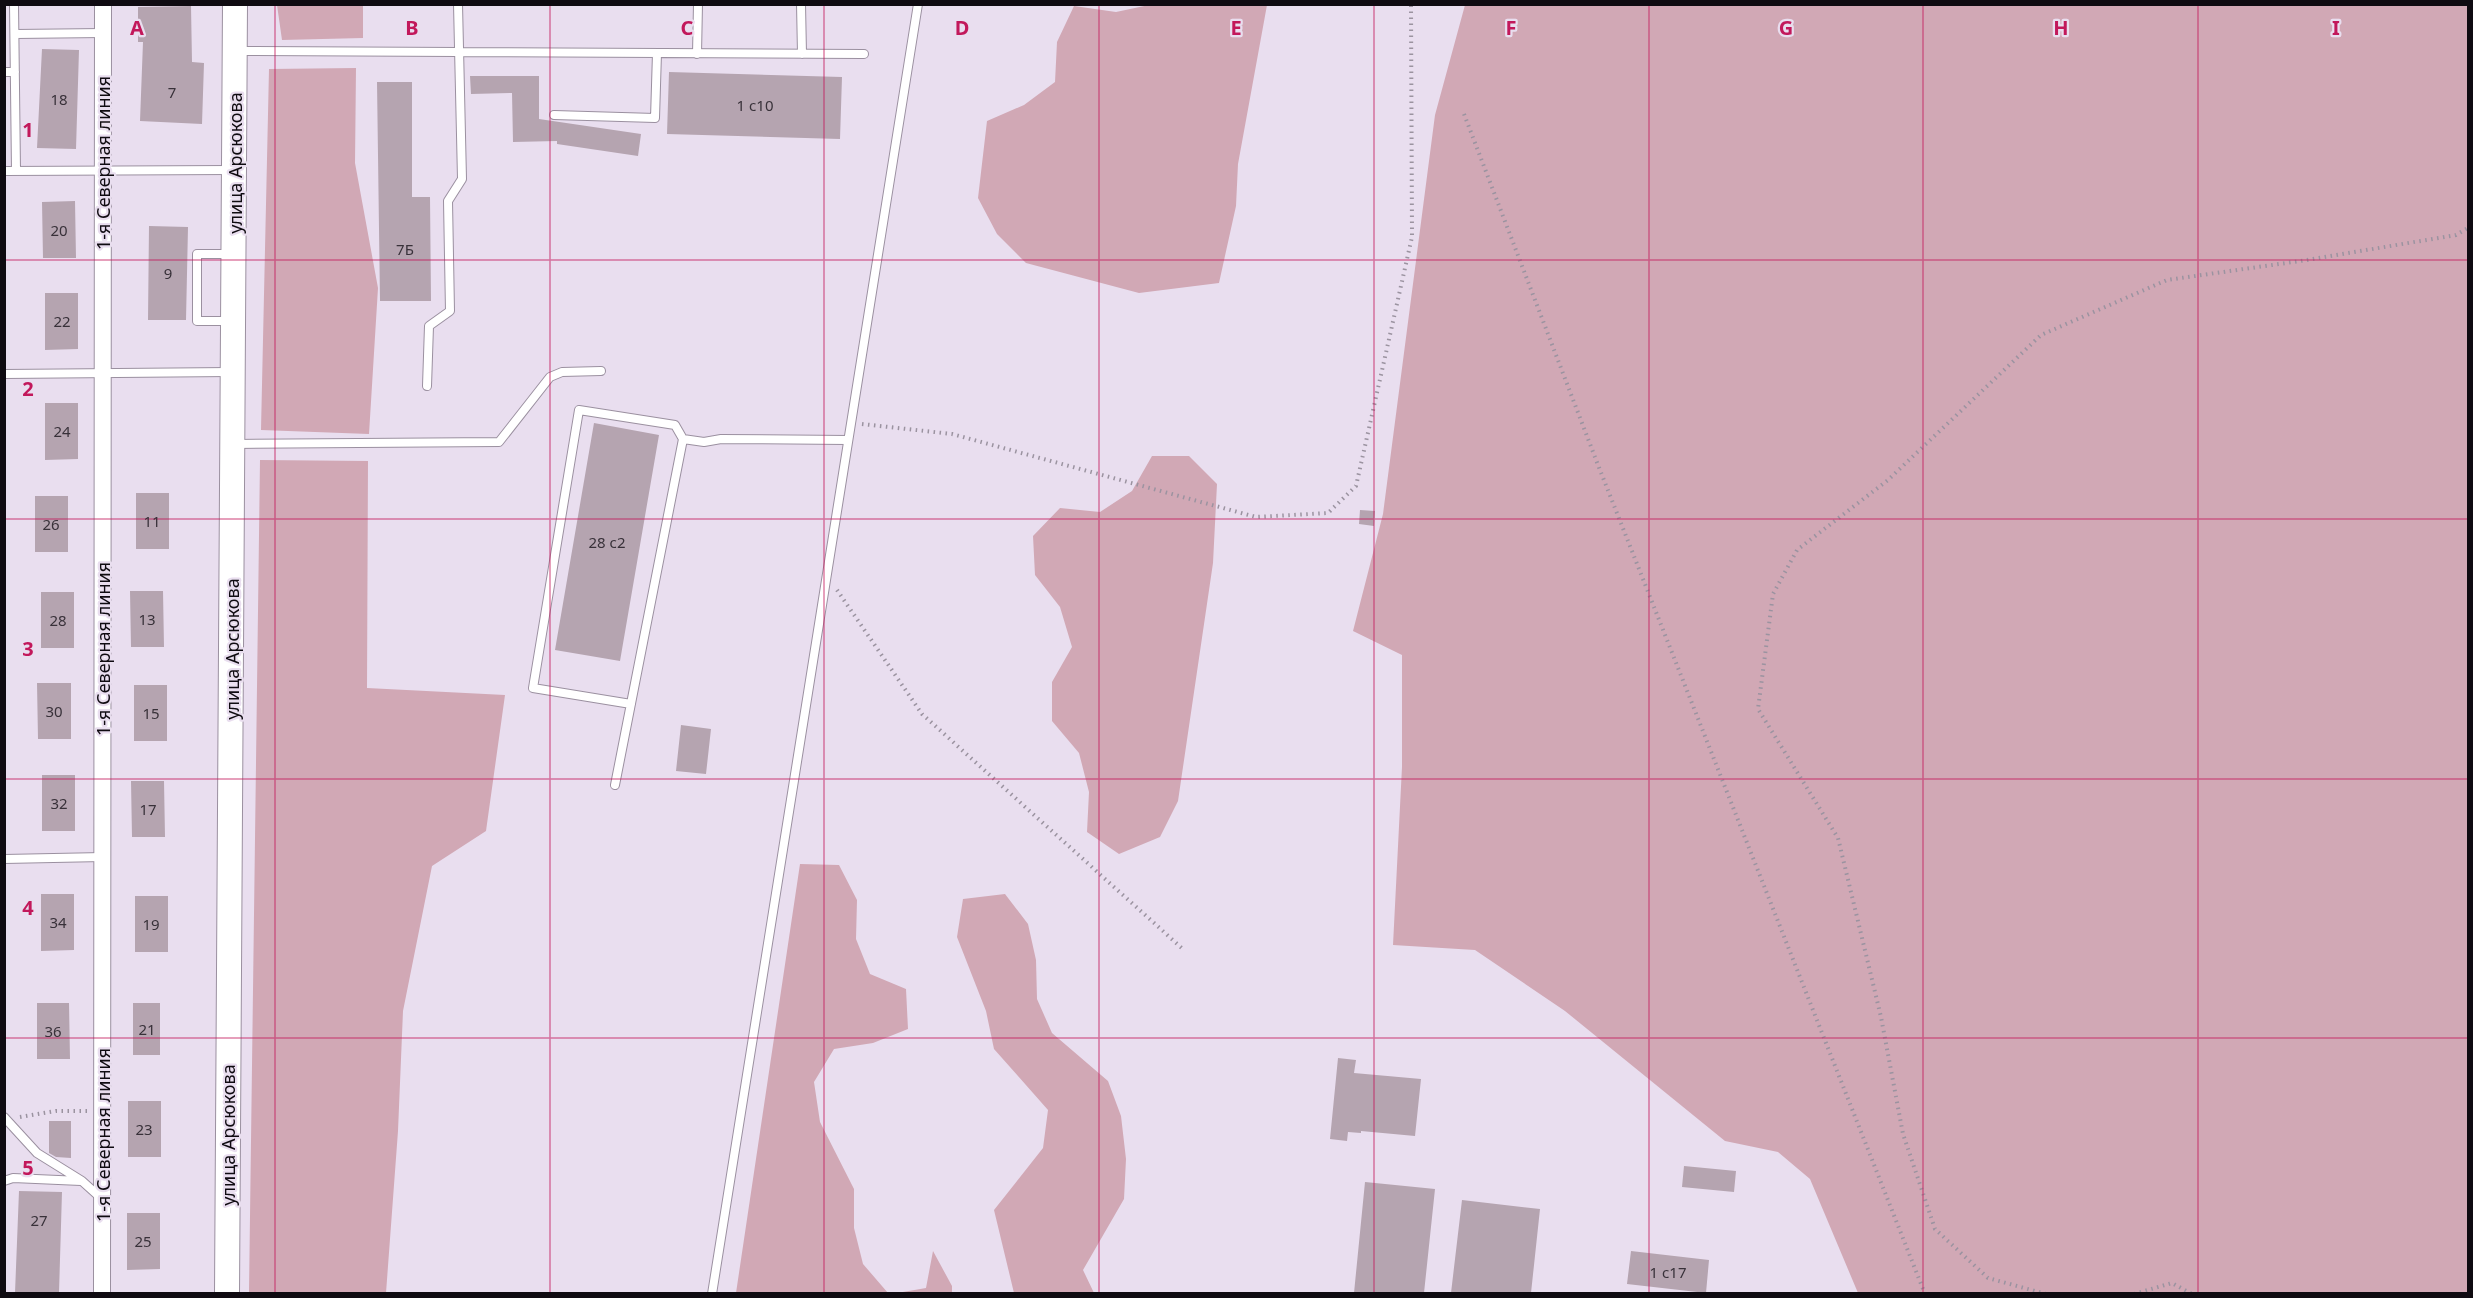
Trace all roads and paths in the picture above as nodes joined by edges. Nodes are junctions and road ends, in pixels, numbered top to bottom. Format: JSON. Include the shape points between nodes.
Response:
{"nodes":[{"id":1,"x":14,"y":4,"type":"edge"},
{"id":2,"x":103,"y":4,"type":"edge"},
{"id":3,"x":235,"y":4,"type":"edge"},
{"id":4,"x":458,"y":4,"type":"edge"},
{"id":5,"x":698,"y":4,"type":"edge"},
{"id":6,"x":801,"y":4,"type":"edge"},
{"id":7,"x":918,"y":4,"type":"edge"},
{"id":8,"x":1412,"y":4,"type":"edge"},
{"id":9,"x":103,"y":33,"type":"junction"},
{"id":10,"x":15,"y":34,"type":"junction"},
{"id":11,"x":235,"y":51,"type":"junction"},
{"id":12,"x":459,"y":52,"type":"junction"},
{"id":13,"x":657,"y":53,"type":"junction"},
{"id":14,"x":697,"y":54,"type":"junction"},
{"id":15,"x":802,"y":54,"type":"junction"},
{"id":16,"x":864,"y":54,"type":"dead end"},
{"id":17,"x":4,"y":72,"type":"edge"},
{"id":18,"x":15,"y":72,"type":"junction"},
{"id":19,"x":1464,"y":114,"type":"dead end"},
{"id":20,"x":554,"y":115,"type":"dead end"},
{"id":21,"x":103,"y":170,"type":"junction"},
{"id":22,"x":235,"y":170,"type":"junction"},
{"id":23,"x":4,"y":171,"type":"edge"},
{"id":24,"x":16,"y":171,"type":"junction"},
{"id":25,"x":2469,"y":228,"type":"edge"},
{"id":26,"x":234,"y":255,"type":"junction"},
{"id":27,"x":234,"y":321,"type":"junction"},
{"id":28,"x":601,"y":371,"type":"dead end"},
{"id":29,"x":234,"y":372,"type":"junction"},
{"id":30,"x":103,"y":373,"type":"junction"},
{"id":31,"x":4,"y":374,"type":"edge"},
{"id":32,"x":427,"y":386,"type":"dead end"},
{"id":33,"x":851,"y":423,"type":"junction"},
{"id":34,"x":683,"y":439,"type":"junction"},
{"id":35,"x":848,"y":440,"type":"junction"},
{"id":36,"x":233,"y":444,"type":"junction"},
{"id":37,"x":827,"y":574,"type":"junction"},
{"id":38,"x":631,"y":704,"type":"junction"},
{"id":39,"x":615,"y":785,"type":"dead end"},
{"id":40,"x":103,"y":857,"type":"junction"},
{"id":41,"x":4,"y":859,"type":"edge"},
{"id":42,"x":1184,"y":950,"type":"dead end"},
{"id":43,"x":103,"y":1111,"type":"junction"},
{"id":44,"x":6,"y":1118,"type":"edge"},
{"id":45,"x":4,"y":1181,"type":"edge"},
{"id":46,"x":82,"y":1181,"type":"junction"},
{"id":47,"x":103,"y":1200,"type":"junction"},
{"id":48,"x":102,"y":1293,"type":"edge"},
{"id":49,"x":226,"y":1293,"type":"edge"},
{"id":50,"x":712,"y":1293,"type":"edge"},
{"id":51,"x":1925,"y":1293,"type":"edge"},
{"id":52,"x":2046,"y":1293,"type":"edge"},
{"id":53,"x":2134,"y":1293,"type":"edge"},
{"id":54,"x":2192,"y":1293,"type":"edge"}],
"edges":[{"from":1,"to":10,"type":"lane"},
{"from":2,"to":9,"type":"street","name":"1-я Северная линия"},
{"from":3,"to":11,"type":"street","name":"улица Арсюкова"},
{"from":4,"to":12,"type":"lane"},
{"from":5,"to":14,"type":"lane"},
{"from":6,"to":15,"type":"lane"},
{"from":7,"to":33,"type":"lane"},
{"from":8,"to":33,"type":"path","via":[[1412,237],[1356,486],[1328,513],[1256,517],[952,434]]},
{"from":9,"to":10,"type":"lane"},
{"from":9,"to":21,"type":"street","name":"1-я Северная линия"},
{"from":10,"to":18,"type":"lane"},
{"from":11,"to":12,"type":"lane"},
{"from":11,"to":22,"type":"street","name":"улица Арсюкова"},
{"from":12,"to":13,"type":"lane"},
{"from":12,"to":32,"type":"lane","via":[[462,179],[448,201],[450,311],[429,326]]},
{"from":13,"to":14,"type":"lane"},
{"from":13,"to":20,"type":"lane","via":[[655,118]]},
{"from":14,"to":15,"type":"lane"},
{"from":15,"to":16,"type":"lane"},
{"from":17,"to":18,"type":"lane"},
{"from":18,"to":24,"type":"lane"},
{"from":19,"to":51,"type":"path","via":[[1598,465]]},
{"from":21,"to":22,"type":"lane"},
{"from":21,"to":24,"type":"lane"},
{"from":21,"to":30,"type":"street","name":"1-я Северная линия"},
{"from":22,"to":26,"type":"street","name":"улица Арсюкова"},
{"from":23,"to":24,"type":"lane"},
{"from":25,"to":52,"type":"path","via":[[2456,235],[2167,280],[2041,335],[1888,480],[1797,550],[1773,594],[1758,710],[1838,838],[1881,1017],[1903,1134],[1935,1229],[1988,1278]]},
{"from":26,"to":27,"type":"street","name":"улица Арсюкова"},
{"from":26,"to":27,"type":"lane","via":[[197,254],[198,321]]},
{"from":27,"to":29,"type":"street","name":"улица Арсюкова"},
{"from":28,"to":36,"type":"lane","via":[[561,372],[550,377],[499,442]]},
{"from":29,"to":30,"type":"lane"},
{"from":29,"to":36,"type":"street","name":"улица Арсюкова"},
{"from":30,"to":31,"type":"lane"},
{"from":30,"to":40,"type":"street","name":"1-я Северная линия"},
{"from":33,"to":35,"type":"lane"},
{"from":34,"to":35,"type":"lane"},
{"from":34,"to":38,"type":"lane"},
{"from":34,"to":38,"type":"lane","via":[[675,425],[579,410],[533,688]]},
{"from":35,"to":37,"type":"lane"},
{"from":36,"to":49,"type":"street","name":"улица Арсюкова"},
{"from":37,"to":42,"type":"path","via":[[922,714]]},
{"from":37,"to":50,"type":"lane"},
{"from":38,"to":39,"type":"lane"},
{"from":40,"to":41,"type":"lane"},
{"from":40,"to":43,"type":"street","name":"1-я Северная линия"},
{"from":43,"to":44,"type":"path","via":[[56,1111]]},
{"from":43,"to":47,"type":"street","name":"1-я Северная линия"},
{"from":44,"to":46,"type":"lane","via":[[37,1153]]},
{"from":45,"to":46,"type":"lane"},
{"from":46,"to":47,"type":"lane"},
{"from":47,"to":48,"type":"street","name":"1-я Северная линия"},
{"from":53,"to":54,"type":"path","via":[[2172,1283]]}]}
